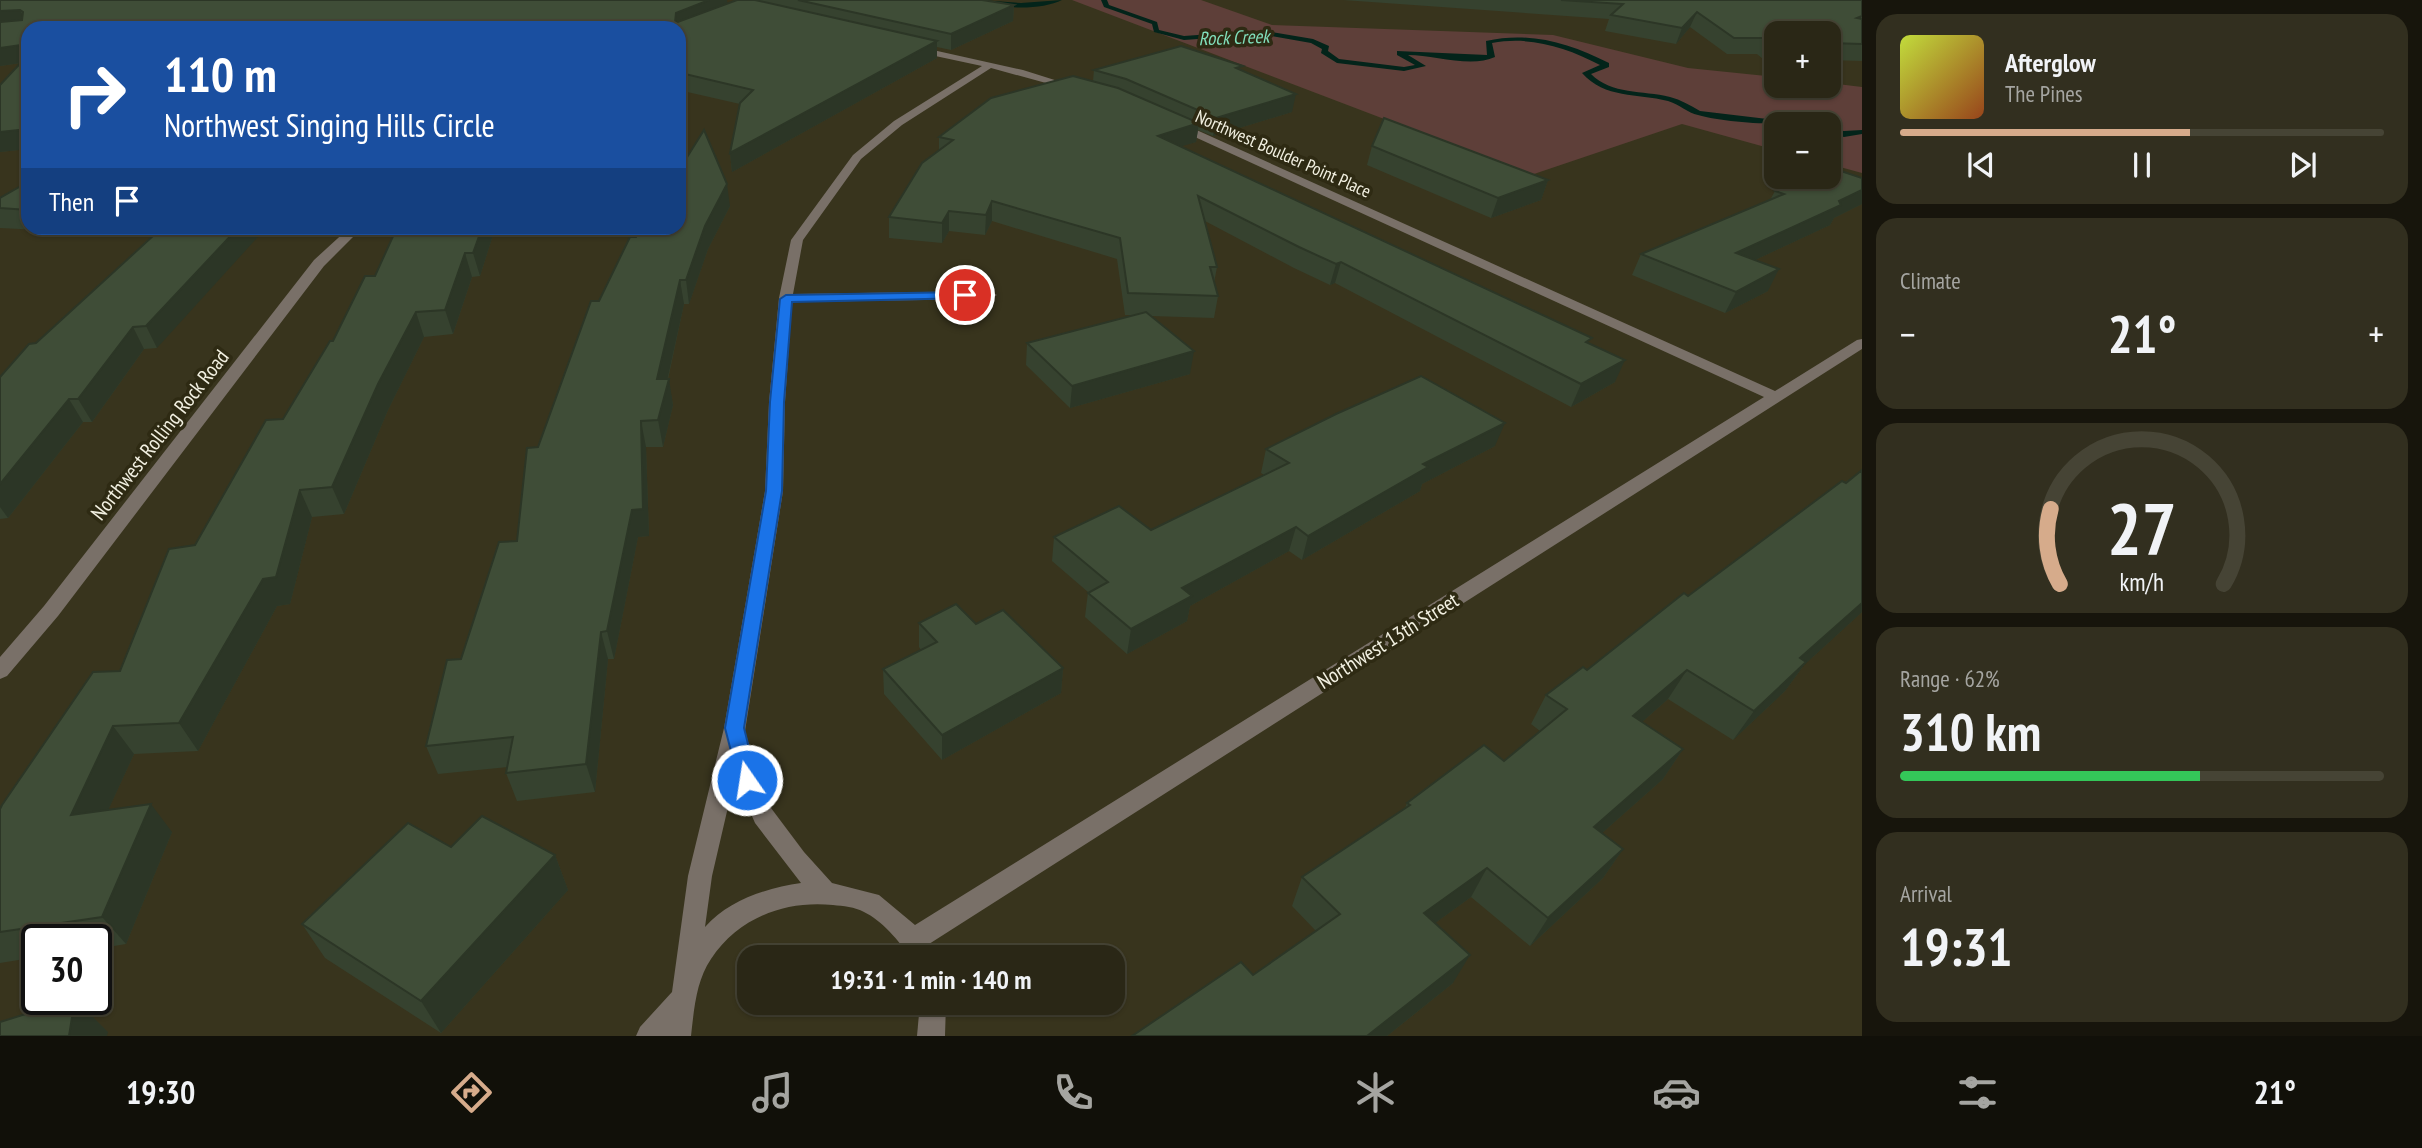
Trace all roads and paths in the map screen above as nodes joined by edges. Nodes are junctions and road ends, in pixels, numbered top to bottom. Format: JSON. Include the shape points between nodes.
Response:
{"nodes":[{"id":1,"x":899,"y":45,"type":"edge"},
{"id":2,"x":989,"y":66,"type":"junction"},
{"id":3,"x":1082,"y":90,"type":"edge"},
{"id":4,"x":1168,"y":121,"type":"edge"},
{"id":5,"x":349,"y":235,"type":"edge"},
{"id":6,"x":990,"y":295,"type":"dead end"},
{"id":7,"x":786,"y":299,"type":"junction"},
{"id":8,"x":1862,"y":342,"type":"edge"},
{"id":9,"x":1776,"y":397,"type":"junction"},
{"id":10,"x":0,"y":671,"type":"edge"},
{"id":11,"x":734,"y":728,"type":"junction"},
{"id":12,"x":823,"y":890,"type":"junction"},
{"id":13,"x":915,"y":945,"type":"edge"},
{"id":14,"x":923,"y":945,"type":"edge"},
{"id":15,"x":684,"y":991,"type":"junction"},
{"id":16,"x":932,"y":1015,"type":"edge"},
{"id":17,"x":650,"y":1036,"type":"edge"},
{"id":18,"x":677,"y":1036,"type":"edge"},
{"id":19,"x":930,"y":1036,"type":"edge"}],
"edges":[{"from":1,"to":2,"type":"street"},
{"from":2,"to":3,"type":"street"},
{"from":2,"to":7,"type":"street","via":[[898,123],[858,156],[797,240]]},
{"from":4,"to":9,"type":"street","name":"Northwest Boulder Point Place"},
{"from":5,"to":10,"type":"street","name":"Northwest Rolling Rock Road","via":[[319,263]]},
{"from":6,"to":7,"type":"street"},
{"from":7,"to":11,"type":"street","via":[[774,491]]},
{"from":8,"to":9,"type":"street","name":"Northwest 13th Street"},
{"from":9,"to":14,"type":"street","name":"Northwest 13th Street"},
{"from":11,"to":12,"type":"street","via":[[756,804]]},
{"from":11,"to":15,"type":"street","via":[[700,876]]},
{"from":12,"to":13,"type":"street","via":[[869,901]]},
{"from":12,"to":15,"type":"street","via":[[767,900],[725,925],[703,948]]},
{"from":15,"to":17,"type":"street"},
{"from":15,"to":18,"type":"street"},
{"from":16,"to":19,"type":"street"}]}
